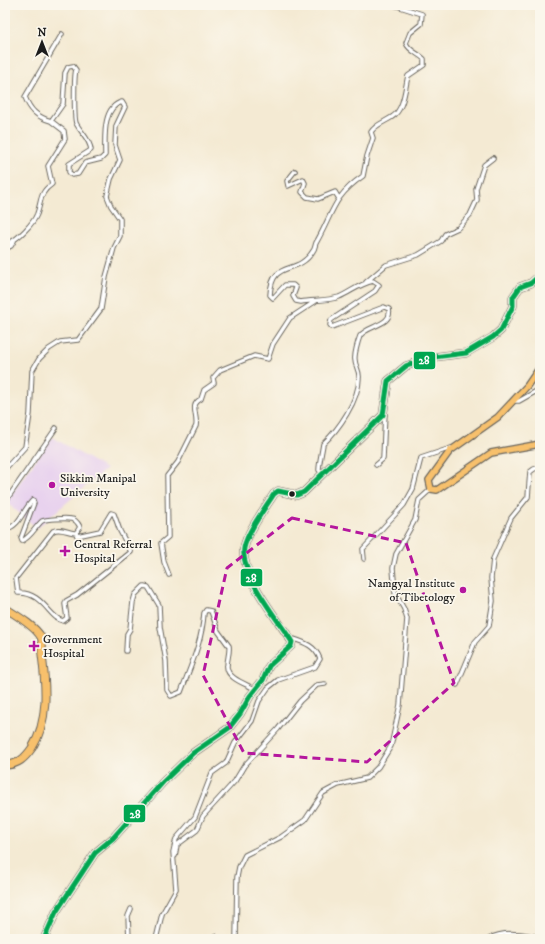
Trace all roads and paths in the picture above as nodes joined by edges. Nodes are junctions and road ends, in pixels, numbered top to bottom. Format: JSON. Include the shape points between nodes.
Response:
{"nodes":[{"id":1,"x":394,"y":5,"type":"edge"},
{"id":2,"x":62,"y":34,"type":"dead end"},
{"id":3,"x":51,"y":121,"type":"junction"},
{"id":4,"x":493,"y":158,"type":"dead end"},
{"id":5,"x":295,"y":171,"type":"dead end"},
{"id":6,"x":338,"y":197,"type":"junction"},
{"id":7,"x":15,"y":240,"type":"junction"},
{"id":8,"x":5,"y":241,"type":"edge"},
{"id":9,"x":5,"y":249,"type":"edge"},
{"id":10,"x":540,"y":275,"type":"edge"},
{"id":11,"x":365,"y":283,"type":"junction"},
{"id":12,"x":319,"y":300,"type":"junction"},
{"id":13,"x":540,"y":367,"type":"edge"},
{"id":14,"x":540,"y":389,"type":"edge"},
{"id":15,"x":513,"y":401,"type":"junction"},
{"id":16,"x":385,"y":407,"type":"junction"},
{"id":17,"x":56,"y":428,"type":"dead end"},
{"id":18,"x":540,"y":444,"type":"edge"},
{"id":19,"x":460,"y":445,"type":"junction"},
{"id":20,"x":376,"y":465,"type":"dead end"},
{"id":21,"x":540,"y":467,"type":"edge"},
{"id":22,"x":5,"y":469,"type":"edge"},
{"id":23,"x":322,"y":473,"type":"junction"},
{"id":24,"x":431,"y":489,"type":"junction"},
{"id":25,"x":5,"y":502,"type":"edge"},
{"id":26,"x":5,"y":529,"type":"edge"},
{"id":27,"x":76,"y":533,"type":"junction"},
{"id":28,"x":364,"y":559,"type":"dead end"},
{"id":29,"x":169,"y":575,"type":"dead end"},
{"id":30,"x":5,"y":608,"type":"edge"},
{"id":31,"x":290,"y":638,"type":"junction"},
{"id":32,"x":126,"y":651,"type":"dead end"},
{"id":33,"x":325,"y":684,"type":"dead end"},
{"id":34,"x":457,"y":684,"type":"dead end"},
{"id":35,"x":255,"y":689,"type":"junction"},
{"id":36,"x":5,"y":766,"type":"edge"},
{"id":37,"x":174,"y":867,"type":"junction"},
{"id":38,"x":131,"y":909,"type":"dead end"},
{"id":39,"x":540,"y":938,"type":"edge"},
{"id":40,"x":44,"y":939,"type":"edge"},
{"id":41,"x":129,"y":939,"type":"edge"},
{"id":42,"x":156,"y":939,"type":"edge"},
{"id":43,"x":236,"y":939,"type":"edge"},
{"id":44,"x":489,"y":939,"type":"edge"}],
"edges":[{"from":1,"to":6,"type":"street","via":[[422,14],[421,24],[410,33],[406,43],[424,59],[424,65],[408,76],[400,106],[393,117],[382,122],[371,132],[373,138],[363,176]]},
{"from":2,"to":3,"type":"street","via":[[24,97],[35,114]]},
{"from":3,"to":7,"type":"street","via":[[64,131],[65,139],[48,166],[52,184],[44,190],[35,218]]},
{"from":3,"to":22,"type":"street","via":[[63,104],[65,73],[68,67],[73,66],[76,70],[74,117],[91,144],[91,150],[69,164],[69,172],[72,175],[78,174],[85,163],[105,155],[106,120],[116,103],[122,102],[125,107],[116,126],[115,145],[120,160],[111,179],[107,196],[120,219],[120,236],[108,269],[101,309],[78,340],[60,342],[49,349],[32,371],[25,447]]},
{"from":4,"to":11,"type":"street","via":[[484,165],[476,189],[477,200],[470,215],[458,228],[445,234],[441,242],[418,255],[386,265]]},
{"from":5,"to":6,"type":"street","via":[[287,182],[288,186],[302,179],[305,183],[302,192],[307,197],[318,199],[335,192]]},
{"from":6,"to":12,"type":"street","via":[[314,250],[301,264],[278,271],[272,279],[270,288],[270,295],[273,298],[285,285],[293,284],[296,288],[293,296],[296,301]]},
{"from":7,"to":8,"type":"street","via":[[9,243]]},
{"from":7,"to":9,"type":"street"},
{"from":10,"to":16,"type":"highway","via":[[531,283],[520,287],[513,297],[514,306],[501,330],[493,337],[466,353],[434,357],[406,366],[396,373],[388,381]]},
{"from":11,"to":12,"type":"street","via":[[338,297]]},
{"from":11,"to":23,"type":"street","via":[[373,281],[378,285],[375,291],[331,320],[330,325],[339,325],[384,307],[389,309],[390,313],[387,319],[360,337],[355,361],[359,374],[357,390],[342,423],[323,444],[319,465]]},
{"from":12,"to":29,"type":"street","via":[[290,318],[268,359],[254,356],[220,370],[213,378],[214,383],[204,390],[201,399],[196,401],[196,426],[178,462],[167,476],[168,537],[161,543]]},
{"from":13,"to":15,"type":"main road","via":[[528,386]]},
{"from":14,"to":15,"type":"street","via":[[519,401]]},
{"from":15,"to":19,"type":"main road"},
{"from":16,"to":20,"type":"street","via":[[383,459]]},
{"from":16,"to":23,"type":"highway","via":[[383,415],[374,426]]},
{"from":17,"to":25,"type":"street"},
{"from":18,"to":24,"type":"main road","via":[[491,453],[437,490]]},
{"from":19,"to":24,"type":"main road","via":[[450,451],[429,480]]},
{"from":19,"to":28,"type":"street","via":[[421,458],[412,489],[404,505],[363,549]]},
{"from":21,"to":34,"type":"street","via":[[530,472],[528,497],[511,518],[493,559],[491,578],[494,601],[489,626],[475,642]]},
{"from":23,"to":31,"type":"highway","via":[[304,492],[297,495],[278,491],[274,494],[244,547],[244,565]]},
{"from":24,"to":43,"type":"street","via":[[419,500],[415,520],[396,554],[392,568],[395,593],[404,609],[406,619],[400,705],[391,746],[378,768],[367,778],[338,785],[323,793],[305,820],[281,837],[245,855],[237,877]]},
{"from":26,"to":27,"type":"street","via":[[12,528],[33,500],[22,541],[47,518],[70,518],[76,521],[80,527]]},
{"from":27,"to":27,"type":"street","via":[[68,530],[53,531],[16,578],[18,593],[40,601],[59,621],[67,618],[66,601],[131,552],[114,514],[107,516],[100,531],[77,536]]},
{"from":30,"to":36,"type":"highway","via":[[40,636],[43,644],[45,686],[43,727],[36,741],[26,757],[14,765]]},
{"from":31,"to":35,"type":"highway","via":[[292,646],[275,659]]},
{"from":31,"to":37,"type":"street","via":[[310,645],[317,652],[320,659],[316,667],[278,680],[268,688],[252,721],[235,743],[226,764],[212,774],[195,817],[176,839],[173,852]]},
{"from":32,"to":35,"type":"street","via":[[135,595],[144,586],[148,587],[159,605],[167,690],[171,696],[181,692],[196,657],[206,610],[211,611],[218,631],[229,646],[226,667],[228,672]]},
{"from":33,"to":37,"type":"street","via":[[318,685],[300,701],[203,816],[197,830],[177,845]]},
{"from":35,"to":40,"type":"highway","via":[[229,728],[192,753],[113,838],[95,853],[56,912]]},
{"from":37,"to":42,"type":"street","via":[[176,889],[162,914]]},
{"from":38,"to":41,"type":"street","via":[[128,916]]},
{"from":39,"to":44,"type":"street","via":[[525,934],[496,934]]}]}
